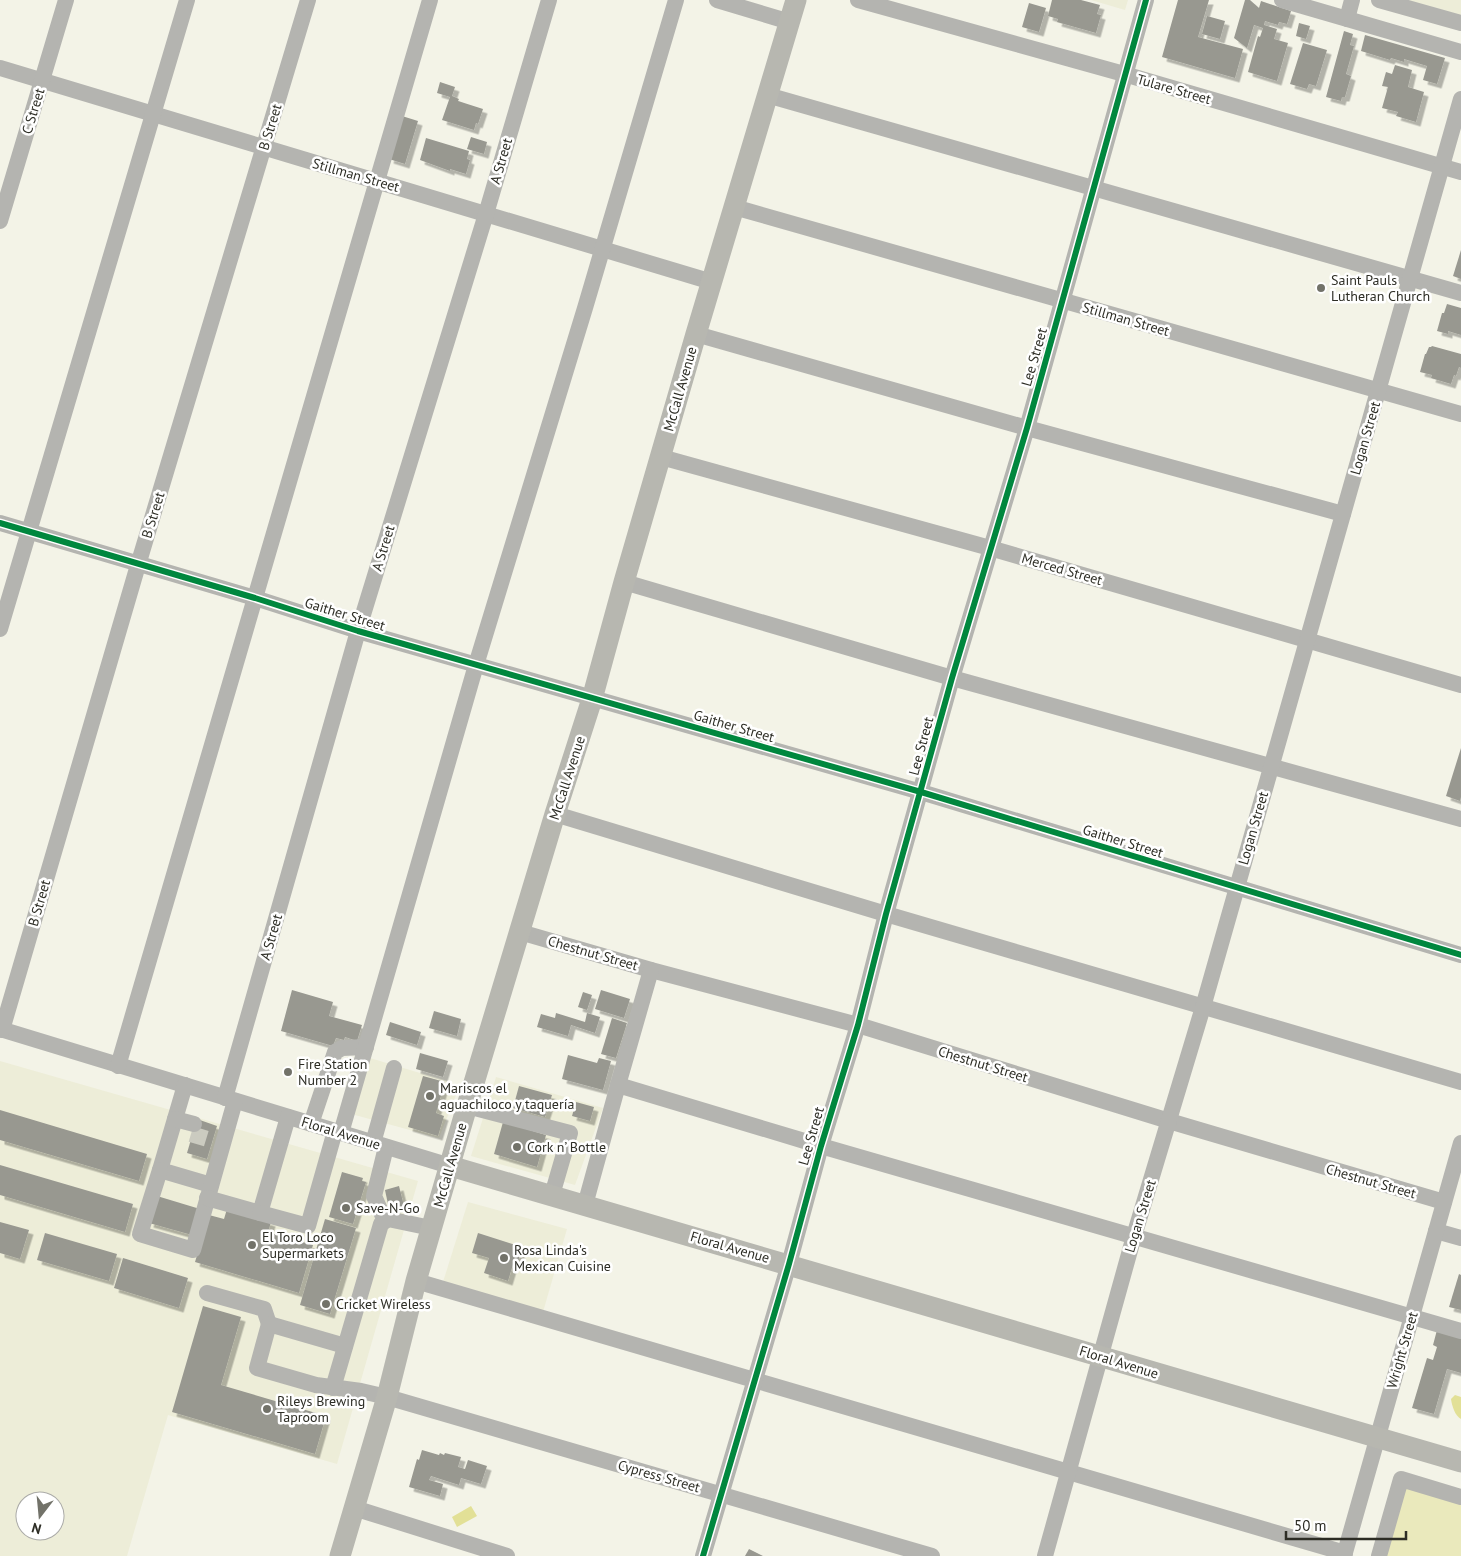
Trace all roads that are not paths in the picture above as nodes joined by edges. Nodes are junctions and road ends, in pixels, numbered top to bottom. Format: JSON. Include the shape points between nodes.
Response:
{"nodes":[{"id":1,"x":66,"y":0,"type":"edge"},
{"id":2,"x":187,"y":0,"type":"edge"},
{"id":3,"x":308,"y":0,"type":"edge"},
{"id":4,"x":430,"y":0,"type":"edge"},
{"id":5,"x":549,"y":0,"type":"edge"},
{"id":6,"x":676,"y":0,"type":"edge"},
{"id":7,"x":717,"y":0,"type":"edge"},
{"id":8,"x":796,"y":0,"type":"edge"},
{"id":9,"x":858,"y":0,"type":"edge"},
{"id":10,"x":1146,"y":0,"type":"edge"},
{"id":11,"x":1282,"y":0,"type":"edge"},
{"id":12,"x":1352,"y":0,"type":"edge"},
{"id":13,"x":1379,"y":0,"type":"edge"},
{"id":14,"x":1310,"y":4,"type":"edge"},
{"id":15,"x":1347,"y":19,"type":"junction"},
{"id":16,"x":790,"y":22,"type":"junction"},
{"id":17,"x":1461,"y":23,"type":"edge"},
{"id":18,"x":1461,"y":52,"type":"edge"},
{"id":19,"x":0,"y":68,"type":"edge"},
{"id":20,"x":1124,"y":74,"type":"junction"},
{"id":21,"x":42,"y":81,"type":"junction"},
{"id":22,"x":767,"y":95,"type":"junction"},
{"id":23,"x":1461,"y":99,"type":"edge"},
{"id":24,"x":153,"y":114,"type":"junction"},
{"id":25,"x":264,"y":148,"type":"junction"},
{"id":26,"x":1442,"y":167,"type":"junction"},
{"id":27,"x":1461,"y":172,"type":"edge"},
{"id":28,"x":376,"y":181,"type":"junction"},
{"id":29,"x":1093,"y":188,"type":"junction"},
{"id":30,"x":734,"y":207,"type":"junction"},
{"id":31,"x":486,"y":214,"type":"junction"},
{"id":32,"x":0,"y":222,"type":"edge"},
{"id":33,"x":602,"y":249,"type":"junction"},
{"id":34,"x":1411,"y":279,"type":"junction"},
{"id":35,"x":712,"y":282,"type":"junction"},
{"id":36,"x":1461,"y":293,"type":"edge"},
{"id":37,"x":1063,"y":301,"type":"junction"},
{"id":38,"x":696,"y":334,"type":"junction"},
{"id":39,"x":1378,"y":391,"type":"junction"},
{"id":40,"x":1461,"y":414,"type":"edge"},
{"id":41,"x":1027,"y":428,"type":"junction"},
{"id":42,"x":661,"y":457,"type":"junction"},
{"id":43,"x":1343,"y":514,"type":"junction"},
{"id":44,"x":0,"y":523,"type":"edge"},
{"id":45,"x":28,"y":531,"type":"junction"},
{"id":46,"x":990,"y":548,"type":"junction"},
{"id":47,"x":138,"y":565,"type":"junction"},
{"id":48,"x":624,"y":582,"type":"junction"},
{"id":49,"x":255,"y":598,"type":"junction"},
{"id":50,"x":0,"y":629,"type":"edge"},
{"id":51,"x":358,"y":631,"type":"junction"},
{"id":52,"x":1306,"y":640,"type":"junction"},
{"id":53,"x":476,"y":666,"type":"junction"},
{"id":54,"x":952,"y":678,"type":"junction"},
{"id":55,"x":1461,"y":685,"type":"edge"},
{"id":56,"x":592,"y":699,"type":"junction"},
{"id":57,"x":1271,"y":766,"type":"junction"},
{"id":58,"x":921,"y":792,"type":"junction"},
{"id":59,"x":555,"y":814,"type":"junction"},
{"id":60,"x":1461,"y":819,"type":"edge"},
{"id":61,"x":1236,"y":888,"type":"junction"},
{"id":62,"x":886,"y":914,"type":"junction"},
{"id":63,"x":520,"y":932,"type":"junction"},
{"id":64,"x":1461,"y":955,"type":"edge"},
{"id":65,"x":651,"y":970,"type":"junction"},
{"id":66,"x":1202,"y":1007,"type":"junction"},
{"id":67,"x":858,"y":1025,"type":"junction"},
{"id":68,"x":1,"y":1030,"type":"edge"},
{"id":69,"x":366,"y":1047,"type":"junction"},
{"id":70,"x":118,"y":1066,"type":"junction"},
{"id":71,"x":394,"y":1068,"type":"dead end"},
{"id":72,"x":1461,"y":1082,"type":"edge"},
{"id":73,"x":184,"y":1085,"type":"junction"},
{"id":74,"x":618,"y":1085,"type":"junction"},
{"id":75,"x":230,"y":1100,"type":"junction"},
{"id":76,"x":467,"y":1106,"type":"junction"},
{"id":77,"x":288,"y":1117,"type":"junction"},
{"id":78,"x":1169,"y":1122,"type":"junction"},
{"id":79,"x":174,"y":1124,"type":"junction"},
{"id":80,"x":311,"y":1124,"type":"junction"},
{"id":81,"x":192,"y":1129,"type":"tunnel mouth"},
{"id":82,"x":338,"y":1132,"type":"junction"},
{"id":83,"x":1461,"y":1144,"type":"edge"},
{"id":84,"x":379,"y":1145,"type":"junction"},
{"id":85,"x":821,"y":1146,"type":"junction"},
{"id":86,"x":450,"y":1166,"type":"junction"},
{"id":87,"x":160,"y":1170,"type":"junction"},
{"id":88,"x":209,"y":1192,"type":"junction"},
{"id":89,"x":552,"y":1195,"type":"junction"},
{"id":90,"x":1444,"y":1202,"type":"junction"},
{"id":91,"x":584,"y":1204,"type":"junction"},
{"id":92,"x":260,"y":1213,"type":"junction"},
{"id":93,"x":385,"y":1221,"type":"junction"},
{"id":94,"x":432,"y":1228,"type":"junction"},
{"id":95,"x":1436,"y":1230,"type":"junction"},
{"id":96,"x":1134,"y":1236,"type":"junction"},
{"id":97,"x":1461,"y":1238,"type":"edge"},
{"id":98,"x":789,"y":1264,"type":"junction"},
{"id":99,"x":416,"y":1281,"type":"junction"},
{"id":100,"x":207,"y":1293,"type":"dead end"},
{"id":101,"x":1412,"y":1316,"type":"junction"},
{"id":102,"x":270,"y":1324,"type":"junction"},
{"id":103,"x":1461,"y":1331,"type":"edge"},
{"id":104,"x":345,"y":1346,"type":"junction"},
{"id":105,"x":1101,"y":1356,"type":"junction"},
{"id":106,"x":754,"y":1380,"type":"junction"},
{"id":107,"x":335,"y":1382,"type":"junction"},
{"id":108,"x":387,"y":1396,"type":"junction"},
{"id":109,"x":1378,"y":1439,"type":"junction"},
{"id":110,"x":1461,"y":1462,"type":"edge"},
{"id":111,"x":1069,"y":1472,"type":"junction"},
{"id":112,"x":720,"y":1494,"type":"junction"},
{"id":113,"x":1461,"y":1497,"type":"edge"},
{"id":114,"x":354,"y":1508,"type":"junction"},
{"id":115,"x":1344,"y":1555,"type":"edge"},
{"id":116,"x":340,"y":1556,"type":"edge"},
{"id":117,"x":507,"y":1556,"type":"edge"},
{"id":118,"x":703,"y":1556,"type":"edge"},
{"id":119,"x":932,"y":1556,"type":"edge"},
{"id":120,"x":1045,"y":1556,"type":"edge"},
{"id":121,"x":1379,"y":1556,"type":"edge"}],
"edges":[{"from":1,"to":21,"type":"street","name":"C Street"},
{"from":2,"to":24,"type":"street"},
{"from":3,"to":25,"type":"street","name":"B Street"},
{"from":4,"to":28,"type":"street"},
{"from":5,"to":31,"type":"street","name":"A Street"},
{"from":6,"to":33,"type":"street"},
{"from":7,"to":16,"type":"street"},
{"from":8,"to":16,"type":"main road","name":"McCall Avenue"},
{"from":9,"to":20,"type":"street","name":"Tulare Street"},
{"from":10,"to":20,"type":"street","name":"Lee Street"},
{"from":11,"to":14,"type":"street"},
{"from":12,"to":15,"type":"street"},
{"from":13,"to":17,"type":"street"},
{"from":14,"to":15,"type":"street"},
{"from":15,"to":18,"type":"street"},
{"from":16,"to":22,"type":"main road","name":"McCall Avenue"},
{"from":19,"to":21,"type":"street","name":"Stillman Street"},
{"from":20,"to":26,"type":"street","name":"Tulare Street"},
{"from":20,"to":29,"type":"street","name":"Lee Street"},
{"from":21,"to":24,"type":"street","name":"Stillman Street"},
{"from":21,"to":32,"type":"street","name":"C Street"},
{"from":22,"to":29,"type":"street"},
{"from":22,"to":30,"type":"main road","name":"McCall Avenue"},
{"from":23,"to":26,"type":"street","name":"Logan Street"},
{"from":24,"to":25,"type":"street","name":"Stillman Street"},
{"from":24,"to":45,"type":"street"},
{"from":25,"to":28,"type":"street","name":"Stillman Street"},
{"from":25,"to":47,"type":"street","name":"B Street"},
{"from":26,"to":27,"type":"street","name":"Tulare Street"},
{"from":26,"to":34,"type":"street","name":"Logan Street"},
{"from":28,"to":31,"type":"street","name":"Stillman Street"},
{"from":28,"to":49,"type":"street"},
{"from":29,"to":34,"type":"street"},
{"from":29,"to":37,"type":"street","name":"Lee Street"},
{"from":30,"to":35,"type":"main road","name":"McCall Avenue"},
{"from":30,"to":37,"type":"street","name":"Stillman Street"},
{"from":31,"to":33,"type":"street","name":"Stillman Street"},
{"from":31,"to":51,"type":"street","name":"A Street"},
{"from":33,"to":35,"type":"street","name":"Stillman Street"},
{"from":33,"to":53,"type":"street"},
{"from":34,"to":36,"type":"street"},
{"from":34,"to":39,"type":"street","name":"Logan Street"},
{"from":35,"to":38,"type":"main road","name":"McCall Avenue"},
{"from":37,"to":39,"type":"street","name":"Stillman Street"},
{"from":37,"to":41,"type":"street","name":"Lee Street"},
{"from":38,"to":41,"type":"street"},
{"from":38,"to":42,"type":"main road","name":"McCall Avenue"},
{"from":39,"to":40,"type":"street","name":"Stillman Street"},
{"from":39,"to":43,"type":"street","name":"Logan Street"},
{"from":41,"to":43,"type":"street"},
{"from":41,"to":46,"type":"street","name":"Lee Street"},
{"from":42,"to":46,"type":"street","name":"Merced Street"},
{"from":42,"to":48,"type":"main road","name":"McCall Avenue"},
{"from":43,"to":52,"type":"street","name":"Logan Street"},
{"from":44,"to":45,"type":"street","name":"Gaither Street"},
{"from":45,"to":47,"type":"street","name":"Gaither Street"},
{"from":45,"to":50,"type":"street"},
{"from":46,"to":52,"type":"street","name":"Merced Street"},
{"from":46,"to":54,"type":"street","name":"Lee Street"},
{"from":47,"to":49,"type":"street","name":"Gaither Street"},
{"from":47,"to":68,"type":"street","name":"B Street"},
{"from":48,"to":54,"type":"street"},
{"from":48,"to":56,"type":"main road","name":"McCall Avenue"},
{"from":49,"to":51,"type":"street","name":"Gaither Street"},
{"from":49,"to":70,"type":"street"},
{"from":51,"to":53,"type":"street","name":"Gaither Street"},
{"from":51,"to":75,"type":"street","name":"A Street"},
{"from":52,"to":55,"type":"street","name":"Merced Street"},
{"from":52,"to":57,"type":"street","name":"Logan Street"},
{"from":53,"to":56,"type":"street","name":"Gaither Street"},
{"from":53,"to":69,"type":"street"},
{"from":54,"to":57,"type":"street"},
{"from":54,"to":58,"type":"street","name":"Lee Street"},
{"from":56,"to":58,"type":"street","name":"Gaither Street"},
{"from":56,"to":59,"type":"main road","name":"McCall Avenue"},
{"from":57,"to":60,"type":"street"},
{"from":57,"to":61,"type":"street","name":"Logan Street"},
{"from":58,"to":61,"type":"street","name":"Gaither Street"},
{"from":58,"to":62,"type":"street","name":"Lee Street"},
{"from":59,"to":62,"type":"street"},
{"from":59,"to":63,"type":"main road","name":"McCall Avenue"},
{"from":61,"to":64,"type":"street","name":"Gaither Street"},
{"from":61,"to":66,"type":"street","name":"Logan Street"},
{"from":62,"to":66,"type":"street"},
{"from":62,"to":67,"type":"street","name":"Lee Street"},
{"from":63,"to":65,"type":"street","name":"Chestnut Street"},
{"from":63,"to":76,"type":"main road","name":"McCall Avenue"},
{"from":65,"to":67,"type":"street","name":"Chestnut Street"},
{"from":65,"to":74,"type":"street"},
{"from":66,"to":72,"type":"street"},
{"from":66,"to":78,"type":"street","name":"Logan Street"},
{"from":67,"to":78,"type":"street","name":"Chestnut Street"},
{"from":67,"to":85,"type":"street","name":"Lee Street"},
{"from":68,"to":70,"type":"street","name":"Floral Avenue"},
{"from":69,"to":80,"type":"street","via":[[342,1048],[335,1052]]},
{"from":69,"to":82,"type":"street"},
{"from":70,"to":73,"type":"street","name":"Floral Avenue"},
{"from":71,"to":84,"type":"street"},
{"from":73,"to":75,"type":"street","name":"Floral Avenue"},
{"from":73,"to":79,"type":"street"},
{"from":74,"to":85,"type":"street"},
{"from":74,"to":91,"type":"street"},
{"from":75,"to":77,"type":"street","name":"Floral Avenue"},
{"from":75,"to":88,"type":"street","name":"A Street"},
{"from":76,"to":86,"type":"main road","name":"McCall Avenue"},
{"from":76,"to":89,"type":"street","via":[[570,1133]]},
{"from":77,"to":80,"type":"street","name":"Floral Avenue"},
{"from":77,"to":92,"type":"street"},
{"from":78,"to":90,"type":"street","name":"Chestnut Street"},
{"from":78,"to":96,"type":"street","name":"Logan Street"},
{"from":79,"to":81,"type":"street"},
{"from":79,"to":87,"type":"street"},
{"from":80,"to":82,"type":"street","name":"Floral Avenue"},
{"from":82,"to":84,"type":"street","name":"Floral Avenue"},
{"from":82,"to":92,"type":"street","via":[[308,1226]]},
{"from":83,"to":90,"type":"street","name":"Wright Street"},
{"from":84,"to":86,"type":"street","name":"Floral Avenue"},
{"from":84,"to":93,"type":"street","via":[[374,1196]]},
{"from":85,"to":96,"type":"street"},
{"from":85,"to":98,"type":"street","name":"Lee Street"},
{"from":86,"to":89,"type":"main road","name":"Floral Avenue"},
{"from":86,"to":94,"type":"main road","name":"McCall Avenue"},
{"from":87,"to":88,"type":"street"},
{"from":87,"to":88,"type":"street","name":"A Street","via":[[140,1234],[193,1250]]},
{"from":88,"to":92,"type":"street"},
{"from":89,"to":91,"type":"main road","name":"Floral Avenue"},
{"from":90,"to":95,"type":"street","name":"Wright Street"},
{"from":91,"to":98,"type":"main road","name":"Floral Avenue"},
{"from":93,"to":94,"type":"street"},
{"from":93,"to":104,"type":"street","via":[[381,1224]]},
{"from":94,"to":99,"type":"main road","name":"McCall Avenue"},
{"from":95,"to":97,"type":"street"},
{"from":95,"to":101,"type":"street","name":"Wright Street"},
{"from":96,"to":101,"type":"street"},
{"from":96,"to":105,"type":"street","name":"Logan Street"},
{"from":98,"to":105,"type":"main road","name":"Floral Avenue"},
{"from":98,"to":106,"type":"street","name":"Lee Street"},
{"from":99,"to":106,"type":"street"},
{"from":99,"to":108,"type":"main road","name":"McCall Avenue"},
{"from":100,"to":102,"type":"street","via":[[264,1310]]},
{"from":101,"to":103,"type":"street"},
{"from":101,"to":109,"type":"street","name":"Wright Street"},
{"from":102,"to":104,"type":"street"},
{"from":102,"to":107,"type":"street","name":"Cypress Street","via":[[257,1368],[316,1386]]},
{"from":104,"to":107,"type":"street"},
{"from":105,"to":109,"type":"main road","name":"Floral Avenue"},
{"from":105,"to":111,"type":"street","name":"Logan Street"},
{"from":106,"to":111,"type":"street"},
{"from":106,"to":112,"type":"street","name":"Lee Street"},
{"from":107,"to":108,"type":"street","name":"Cypress Street"},
{"from":108,"to":112,"type":"street","name":"Cypress Street"},
{"from":108,"to":114,"type":"main road","name":"McCall Avenue"},
{"from":109,"to":110,"type":"main road","name":"Floral Avenue"},
{"from":109,"to":115,"type":"street","name":"Wright Street"},
{"from":111,"to":115,"type":"street"},
{"from":111,"to":120,"type":"street","name":"Logan Street"},
{"from":112,"to":118,"type":"street","name":"Lee Street"},
{"from":112,"to":119,"type":"street","name":"Cypress Street"},
{"from":113,"to":121,"type":"street","via":[[1401,1479]]},
{"from":114,"to":116,"type":"main road","name":"McCall Avenue"},
{"from":114,"to":117,"type":"street"}]}
